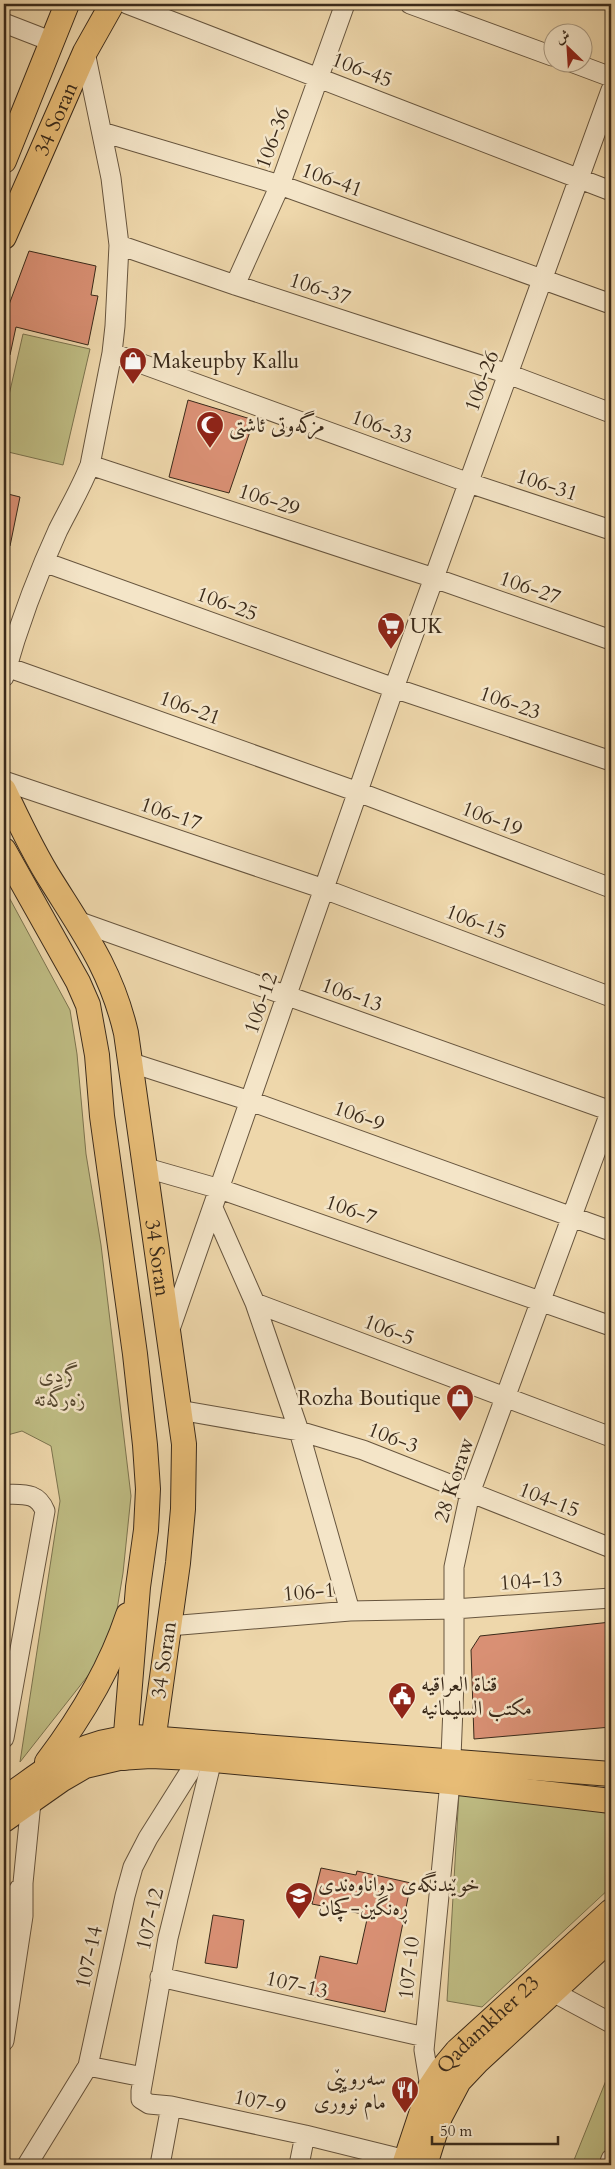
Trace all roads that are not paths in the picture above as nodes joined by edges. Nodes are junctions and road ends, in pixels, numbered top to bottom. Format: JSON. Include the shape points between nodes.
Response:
{"nodes":[{"id":1,"x":68,"y":4,"type":"edge"},
{"id":2,"x":112,"y":4,"type":"edge"},
{"id":3,"x":127,"y":4,"type":"edge"},
{"id":4,"x":345,"y":4,"type":"edge"},
{"id":5,"x":410,"y":4,"type":"edge"},
{"id":6,"x":4,"y":23,"type":"edge"},
{"id":7,"x":53,"y":42,"type":"junction"},
{"id":8,"x":85,"y":52,"type":"junction"},
{"id":9,"x":542,"y":52,"type":"edge"},
{"id":10,"x":592,"y":70,"type":"edge"},
{"id":11,"x":319,"y":77,"type":"junction"},
{"id":12,"x":611,"y":77,"type":"edge"},
{"id":13,"x":611,"y":90,"type":"edge"},
{"id":14,"x":102,"y":132,"type":"junction"},
{"id":15,"x":4,"y":161,"type":"edge"},
{"id":16,"x":579,"y":179,"type":"junction"},
{"id":17,"x":280,"y":185,"type":"junction"},
{"id":18,"x":611,"y":191,"type":"edge"},
{"id":19,"x":4,"y":237,"type":"edge"},
{"id":20,"x":119,"y":244,"type":"junction"},
{"id":21,"x":543,"y":279,"type":"junction"},
{"id":22,"x":235,"y":286,"type":"junction"},
{"id":23,"x":611,"y":304,"type":"edge"},
{"id":24,"x":112,"y":353,"type":"junction"},
{"id":25,"x":508,"y":374,"type":"junction"},
{"id":26,"x":611,"y":413,"type":"edge"},
{"id":27,"x":90,"y":465,"type":"junction"},
{"id":28,"x":469,"y":483,"type":"junction"},
{"id":29,"x":611,"y":530,"type":"edge"},
{"id":30,"x":44,"y":562,"type":"junction"},
{"id":31,"x":434,"y":578,"type":"junction"},
{"id":32,"x":611,"y":640,"type":"edge"},
{"id":33,"x":5,"y":669,"type":"edge"},
{"id":34,"x":394,"y":688,"type":"junction"},
{"id":35,"x":611,"y":761,"type":"edge"},
{"id":36,"x":4,"y":780,"type":"edge"},
{"id":37,"x":4,"y":790,"type":"edge"},
{"id":38,"x":358,"y":792,"type":"junction"},
{"id":39,"x":4,"y":850,"type":"edge"},
{"id":40,"x":611,"y":888,"type":"edge"},
{"id":41,"x":324,"y":889,"type":"junction"},
{"id":42,"x":77,"y":921,"type":"junction"},
{"id":43,"x":287,"y":996,"type":"junction"},
{"id":44,"x":611,"y":997,"type":"edge"},
{"id":45,"x":129,"y":1062,"type":"junction"},
{"id":46,"x":250,"y":1100,"type":"junction"},
{"id":47,"x":611,"y":1111,"type":"edge"},
{"id":48,"x":143,"y":1167,"type":"junction"},
{"id":49,"x":220,"y":1189,"type":"junction"},
{"id":50,"x":213,"y":1208,"type":"junction"},
{"id":51,"x":572,"y":1218,"type":"junction"},
{"id":52,"x":611,"y":1231,"type":"edge"},
{"id":53,"x":542,"y":1301,"type":"junction"},
{"id":54,"x":255,"y":1303,"type":"junction"},
{"id":55,"x":611,"y":1326,"type":"edge"},
{"id":56,"x":169,"y":1332,"type":"junction"},
{"id":57,"x":506,"y":1399,"type":"junction"},
{"id":58,"x":178,"y":1410,"type":"junction"},
{"id":59,"x":300,"y":1430,"type":"junction"},
{"id":60,"x":611,"y":1438,"type":"edge"},
{"id":61,"x":470,"y":1493,"type":"junction"},
{"id":62,"x":4,"y":1494,"type":"edge"},
{"id":63,"x":611,"y":1548,"type":"edge"},
{"id":64,"x":138,"y":1587,"type":"junction"},
{"id":65,"x":611,"y":1598,"type":"edge"},
{"id":66,"x":454,"y":1608,"type":"junction"},
{"id":67,"x":350,"y":1611,"type":"junction"},
{"id":68,"x":169,"y":1626,"type":"junction"},
{"id":69,"x":4,"y":1738,"type":"edge"},
{"id":70,"x":152,"y":1746,"type":"junction"},
{"id":71,"x":125,"y":1748,"type":"junction"},
{"id":72,"x":203,"y":1759,"type":"junction"},
{"id":73,"x":40,"y":1771,"type":"junction"},
{"id":74,"x":450,"y":1773,"type":"junction"},
{"id":75,"x":611,"y":1774,"type":"edge"},
{"id":76,"x":4,"y":1799,"type":"edge"},
{"id":77,"x":611,"y":1800,"type":"edge"},
{"id":78,"x":32,"y":1802,"type":"junction"},
{"id":79,"x":4,"y":1820,"type":"edge"},
{"id":80,"x":22,"y":1883,"type":"junction"},
{"id":81,"x":611,"y":1911,"type":"edge"},
{"id":82,"x":611,"y":1938,"type":"edge"},
{"id":83,"x":4,"y":1956,"type":"edge"},
{"id":84,"x":160,"y":1977,"type":"junction"},
{"id":85,"x":553,"y":1992,"type":"junction"},
{"id":86,"x":611,"y":2023,"type":"edge"},
{"id":87,"x":424,"y":2038,"type":"junction"},
{"id":88,"x":4,"y":2042,"type":"edge"},
{"id":89,"x":88,"y":2066,"type":"junction"},
{"id":90,"x":142,"y":2084,"type":"junction"},
{"id":91,"x":430,"y":2087,"type":"junction"},
{"id":92,"x":171,"y":2106,"type":"junction"},
{"id":93,"x":305,"y":2135,"type":"junction"},
{"id":94,"x":611,"y":2159,"type":"edge"},
{"id":95,"x":412,"y":2163,"type":"edge"},
{"id":96,"x":27,"y":2165,"type":"edge"},
{"id":97,"x":160,"y":2165,"type":"edge"},
{"id":98,"x":299,"y":2165,"type":"edge"},
{"id":99,"x":609,"y":2165,"type":"edge"}],
"edges":[{"from":1,"to":7,"type":"main road","name":"34 Soran"},
{"from":2,"to":8,"type":"main road","name":"34 Soran"},
{"from":3,"to":11,"type":"street","name":"106-45"},
{"from":4,"to":11,"type":"street","name":"106-36"},
{"from":5,"to":9,"type":"street"},
{"from":6,"to":7,"type":"street"},
{"from":7,"to":15,"type":"main road","name":"34 Soran"},
{"from":8,"to":14,"type":"street"},
{"from":8,"to":19,"type":"main road","name":"34 Soran"},
{"from":10,"to":12,"type":"street"},
{"from":11,"to":16,"type":"street","name":"106-45"},
{"from":11,"to":17,"type":"street","name":"106-36"},
{"from":13,"to":16,"type":"street","name":"106-26"},
{"from":14,"to":17,"type":"street","name":"106-41"},
{"from":14,"to":20,"type":"street"},
{"from":16,"to":18,"type":"street","name":"106-45"},
{"from":16,"to":21,"type":"street","name":"106-26"},
{"from":17,"to":21,"type":"street","name":"106-41"},
{"from":17,"to":22,"type":"street","name":"106-36"},
{"from":20,"to":22,"type":"street","name":"106-37"},
{"from":20,"to":24,"type":"street"},
{"from":21,"to":23,"type":"street","name":"106-41"},
{"from":21,"to":25,"type":"street","name":"106-26"},
{"from":22,"to":25,"type":"street","name":"106-37"},
{"from":24,"to":27,"type":"street"},
{"from":24,"to":28,"type":"street","name":"106-33"},
{"from":25,"to":26,"type":"street","name":"106-37"},
{"from":25,"to":28,"type":"street","name":"106-26"},
{"from":27,"to":30,"type":"street"},
{"from":27,"to":31,"type":"street","name":"106-29"},
{"from":28,"to":29,"type":"street","name":"106-31"},
{"from":28,"to":31,"type":"street","name":"106-26"},
{"from":30,"to":33,"type":"street"},
{"from":30,"to":34,"type":"street","name":"106-25"},
{"from":31,"to":32,"type":"street","name":"106-27"},
{"from":31,"to":34,"type":"street","name":"106-26"},
{"from":33,"to":38,"type":"street","name":"106-21"},
{"from":34,"to":35,"type":"street","name":"106-23"},
{"from":34,"to":38,"type":"street","name":"106-12"},
{"from":36,"to":41,"type":"street","name":"106-17"},
{"from":37,"to":42,"type":"main road","name":"34 Soran","via":[[46,872]]},
{"from":38,"to":40,"type":"street","name":"106-19"},
{"from":38,"to":41,"type":"street","name":"106-12"},
{"from":39,"to":64,"type":"main road","name":"34 Soran","via":[[78,982],[92,1021],[145,1445],[146,1530]]},
{"from":41,"to":43,"type":"street","name":"106-12"},
{"from":41,"to":44,"type":"street","name":"106-15"},
{"from":42,"to":43,"type":"street","name":"106-13"},
{"from":42,"to":45,"type":"main road","name":"34 Soran","via":[[112,985],[123,1020]]},
{"from":43,"to":46,"type":"street","name":"106-12"},
{"from":43,"to":47,"type":"street","name":"106-13"},
{"from":45,"to":46,"type":"street","name":"106-9"},
{"from":45,"to":48,"type":"main road","name":"34 Soran"},
{"from":46,"to":49,"type":"street","name":"106-12"},
{"from":46,"to":51,"type":"street","name":"106-9"},
{"from":47,"to":51,"type":"street","name":"28 Koraw"},
{"from":48,"to":49,"type":"street","name":"106-7"},
{"from":48,"to":56,"type":"main road","name":"34 Soran"},
{"from":49,"to":50,"type":"street","name":"106-12"},
{"from":49,"to":53,"type":"street","name":"106-7"},
{"from":50,"to":54,"type":"street"},
{"from":50,"to":56,"type":"street","name":"106-12"},
{"from":51,"to":52,"type":"street","name":"106-9"},
{"from":51,"to":53,"type":"street","name":"28 Koraw"},
{"from":53,"to":55,"type":"street","name":"106-7"},
{"from":53,"to":57,"type":"street","name":"28 Koraw"},
{"from":54,"to":57,"type":"street","name":"106-5"},
{"from":54,"to":59,"type":"street"},
{"from":56,"to":58,"type":"main road","name":"34 Soran"},
{"from":57,"to":60,"type":"street","name":"106-5"},
{"from":57,"to":61,"type":"street","name":"28 Koraw"},
{"from":58,"to":59,"type":"street","name":"106-3"},
{"from":58,"to":68,"type":"main road","name":"34 Soran","via":[[184,1444],[183,1509]]},
{"from":59,"to":61,"type":"street","name":"106-3","via":[[363,1450]]},
{"from":59,"to":67,"type":"street"},
{"from":61,"to":63,"type":"street","name":"104-15"},
{"from":61,"to":66,"type":"street","name":"28 Koraw","via":[[454,1567]]},
{"from":62,"to":69,"type":"street","via":[[33,1496],[41,1501],[44,1511]]},
{"from":64,"to":71,"type":"main road","name":"34 Soran"},
{"from":64,"to":73,"type":"main road","via":[[118,1642],[88,1702]]},
{"from":65,"to":66,"type":"street","name":"104-13"},
{"from":66,"to":67,"type":"street","name":"106-1"},
{"from":66,"to":74,"type":"street","name":"28 Koraw"},
{"from":67,"to":68,"type":"street","name":"106-1"},
{"from":68,"to":70,"type":"main road","name":"34 Soran"},
{"from":70,"to":71,"type":"main road"},
{"from":70,"to":72,"type":"main road"},
{"from":70,"to":74,"type":"main road"},
{"from":71,"to":73,"type":"main road","via":[[96,1743],[74,1751]]},
{"from":71,"to":78,"type":"main road","via":[[85,1766]]},
{"from":72,"to":74,"type":"main road"},
{"from":72,"to":84,"type":"street","name":"107-12"},
{"from":72,"to":89,"type":"street","name":"107-14","via":[[189,1773],[148,1838],[134,1867]]},
{"from":73,"to":76,"type":"main road"},
{"from":74,"to":75,"type":"main road"},
{"from":74,"to":77,"type":"main road"},
{"from":74,"to":87,"type":"street","name":"107-10"},
{"from":78,"to":79,"type":"main road"},
{"from":78,"to":80,"type":"street"},
{"from":80,"to":83,"type":"street","via":[[13,1902]]},
{"from":80,"to":88,"type":"street","via":[[24,1916]]},
{"from":81,"to":91,"type":"main road","name":"Qadamkher 23","via":[[457,2051]]},
{"from":82,"to":85,"type":"main road","name":"Qadamkher 23"},
{"from":84,"to":87,"type":"street","name":"107-13"},
{"from":84,"to":90,"type":"street","name":"107-12"},
{"from":85,"to":86,"type":"street"},
{"from":85,"to":95,"type":"main road","name":"Qadamkher 23","via":[[459,2081]]},
{"from":87,"to":91,"type":"street","name":"107-10","via":[[424,2062]]},
{"from":89,"to":90,"type":"street"},
{"from":89,"to":96,"type":"street","name":"107-14"},
{"from":90,"to":92,"type":"street","name":"107-9","via":[[141,2099],[149,2104]]},
{"from":91,"to":95,"type":"main road","name":"Qadamkher 23"},
{"from":92,"to":93,"type":"street","name":"107-9"},
{"from":92,"to":97,"type":"street"},
{"from":93,"to":95,"type":"street","name":"107-9"},
{"from":93,"to":98,"type":"street"},
{"from":94,"to":99,"type":"street"}]}
